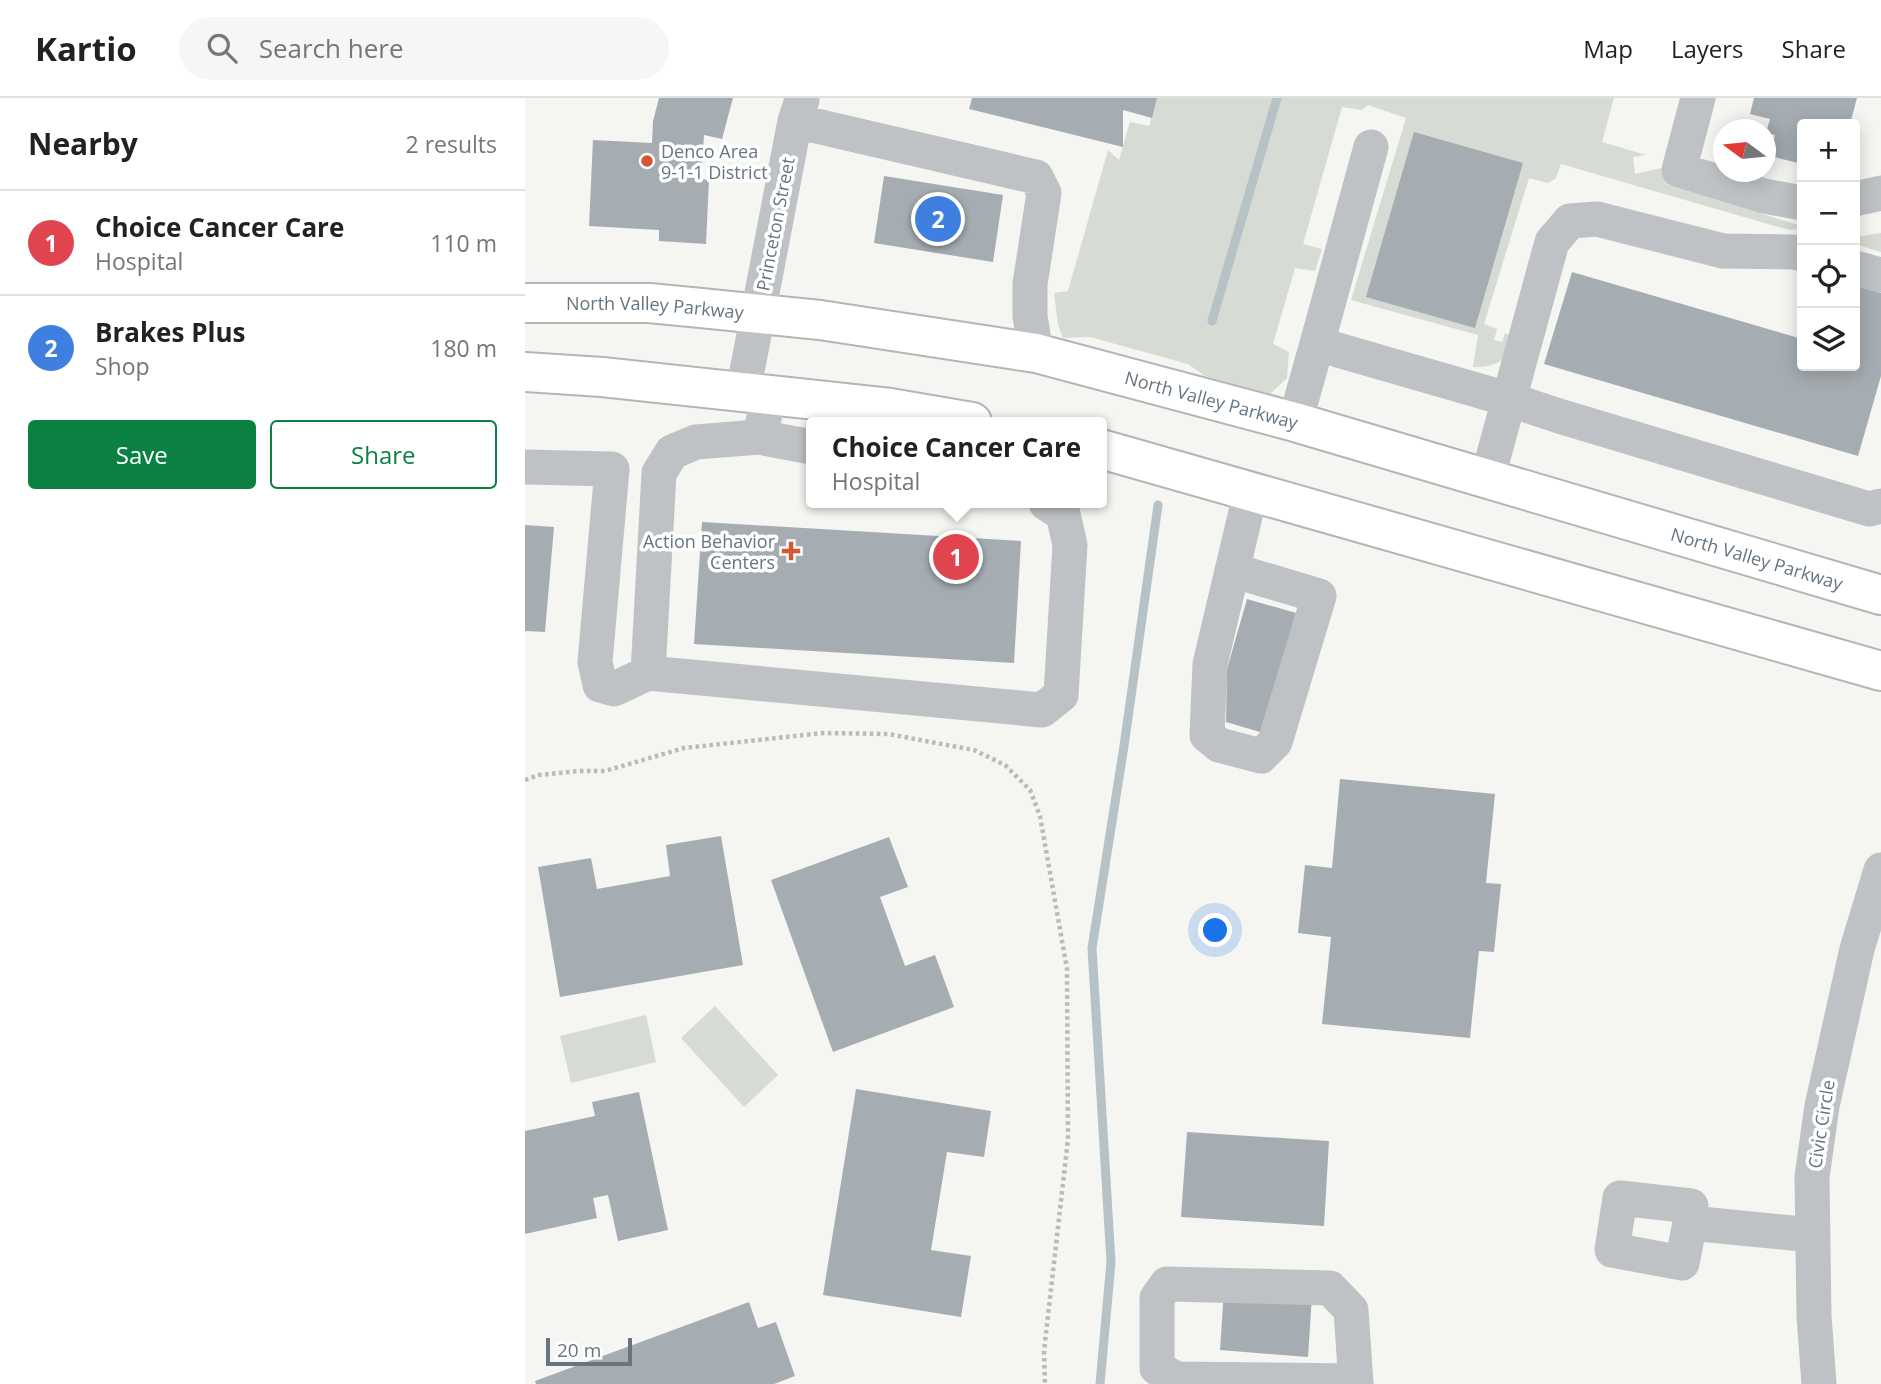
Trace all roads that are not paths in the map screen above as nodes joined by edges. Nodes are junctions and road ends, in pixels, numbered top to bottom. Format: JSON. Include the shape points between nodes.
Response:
{"nodes":[{"id":1,"x":1698,"y":98,"type":"edge"},
{"id":2,"x":799,"y":110,"type":"edge"},
{"id":3,"x":1371,"y":147,"type":"dead end"},
{"id":4,"x":1881,"y":193,"type":"edge"},
{"id":5,"x":1860,"y":198,"type":"edge"},
{"id":6,"x":1797,"y":202,"type":"edge"},
{"id":7,"x":1797,"y":253,"type":"edge"},
{"id":8,"x":1860,"y":269,"type":"edge"},
{"id":9,"x":1881,"y":275,"type":"edge"},
{"id":10,"x":525,"y":303,"type":"edge"},
{"id":11,"x":757,"y":314,"type":"junction"},
{"id":12,"x":1317,"y":344,"type":"junction"},
{"id":13,"x":1036,"y":353,"type":"junction"},
{"id":14,"x":525,"y":372,"type":"edge"},
{"id":15,"x":756,"y":393,"type":"junction"},
{"id":16,"x":1511,"y":400,"type":"junction"},
{"id":17,"x":943,"y":417,"type":"edge"},
{"id":18,"x":1295,"y":422,"type":"junction"},
{"id":19,"x":759,"y":437,"type":"junction"},
{"id":20,"x":806,"y":446,"type":"edge"},
{"id":21,"x":1107,"y":451,"type":"edge"},
{"id":22,"x":525,"y":467,"type":"edge"},
{"id":23,"x":611,"y":468,"type":"junction"},
{"id":24,"x":659,"y":473,"type":"junction"},
{"id":25,"x":1487,"y":480,"type":"junction"},
{"id":26,"x":1251,"y":491,"type":"junction"},
{"id":27,"x":1881,"y":506,"type":"edge"},
{"id":28,"x":1053,"y":508,"type":"edge"},
{"id":29,"x":1232,"y":570,"type":"junction"},
{"id":30,"x":1881,"y":594,"type":"edge"},
{"id":31,"x":1881,"y":671,"type":"edge"},
{"id":32,"x":648,"y":673,"type":"junction"},
{"id":33,"x":1881,"y":870,"type":"edge"},
{"id":34,"x":1869,"y":952,"type":"edge"},
{"id":35,"x":1690,"y":1223,"type":"dead end"},
{"id":36,"x":1812,"y":1235,"type":"junction"},
{"id":37,"x":1262,"y":1382,"type":"edge"},
{"id":38,"x":1356,"y":1382,"type":"edge"},
{"id":39,"x":1819,"y":1384,"type":"edge"}],
"edges":[{"from":1,"to":6,"type":"street","via":[[1679,170]]},
{"from":2,"to":11,"type":"street","name":"Princeton Street"},
{"from":2,"to":13,"type":"street","via":[[1036,177],[1044,193],[1030,284]]},
{"from":3,"to":12,"type":"street"},
{"from":4,"to":5,"type":"street"},
{"from":7,"to":16,"type":"street","via":[[1723,251],[1597,219],[1570,221],[1552,242]]},
{"from":8,"to":9,"type":"street"},
{"from":10,"to":11,"type":"main road","name":"North Valley Parkway","via":[[649,303]]},
{"from":11,"to":13,"type":"main road","name":"North Valley Parkway"},
{"from":11,"to":15,"type":"street","name":"Princeton Street"},
{"from":12,"to":16,"type":"street"},
{"from":12,"to":18,"type":"street"},
{"from":13,"to":18,"type":"main road","name":"North Valley Parkway"},
{"from":14,"to":15,"type":"main road"},
{"from":15,"to":17,"type":"main road"},
{"from":15,"to":19,"type":"street","name":"Princeton Street"},
{"from":16,"to":25,"type":"street"},
{"from":16,"to":27,"type":"street","via":[[1869,509]]},
{"from":18,"to":25,"type":"main road","name":"North Valley Parkway"},
{"from":19,"to":20,"type":"street"},
{"from":19,"to":24,"type":"street","via":[[696,442],[671,452]]},
{"from":21,"to":26,"type":"main road"},
{"from":22,"to":23,"type":"street"},
{"from":23,"to":24,"type":"street"},
{"from":23,"to":32,"type":"street","via":[[595,662],[600,685],[614,689]]},
{"from":24,"to":32,"type":"street"},
{"from":25,"to":30,"type":"main road","name":"North Valley Parkway"},
{"from":26,"to":29,"type":"street"},
{"from":26,"to":31,"type":"main road"},
{"from":28,"to":32,"type":"street","via":[[1063,514],[1070,545],[1061,695],[1042,710]]},
{"from":29,"to":29,"type":"street","via":[[1210,664],[1207,735],[1219,745],[1261,756],[1275,742],[1319,596]]},
{"from":33,"to":34,"type":"street","name":"Civic Circle"},
{"from":34,"to":36,"type":"street","name":"Civic Circle","via":[[1822,1106],[1812,1177]]},
{"from":35,"to":36,"type":"street"},
{"from":36,"to":39,"type":"street","name":"Civic Circle"},
{"from":37,"to":38,"type":"street"},
{"from":37,"to":38,"type":"street","via":[[1176,1379],[1157,1368],[1157,1298],[1167,1284],[1330,1288],[1351,1310]]}]}
